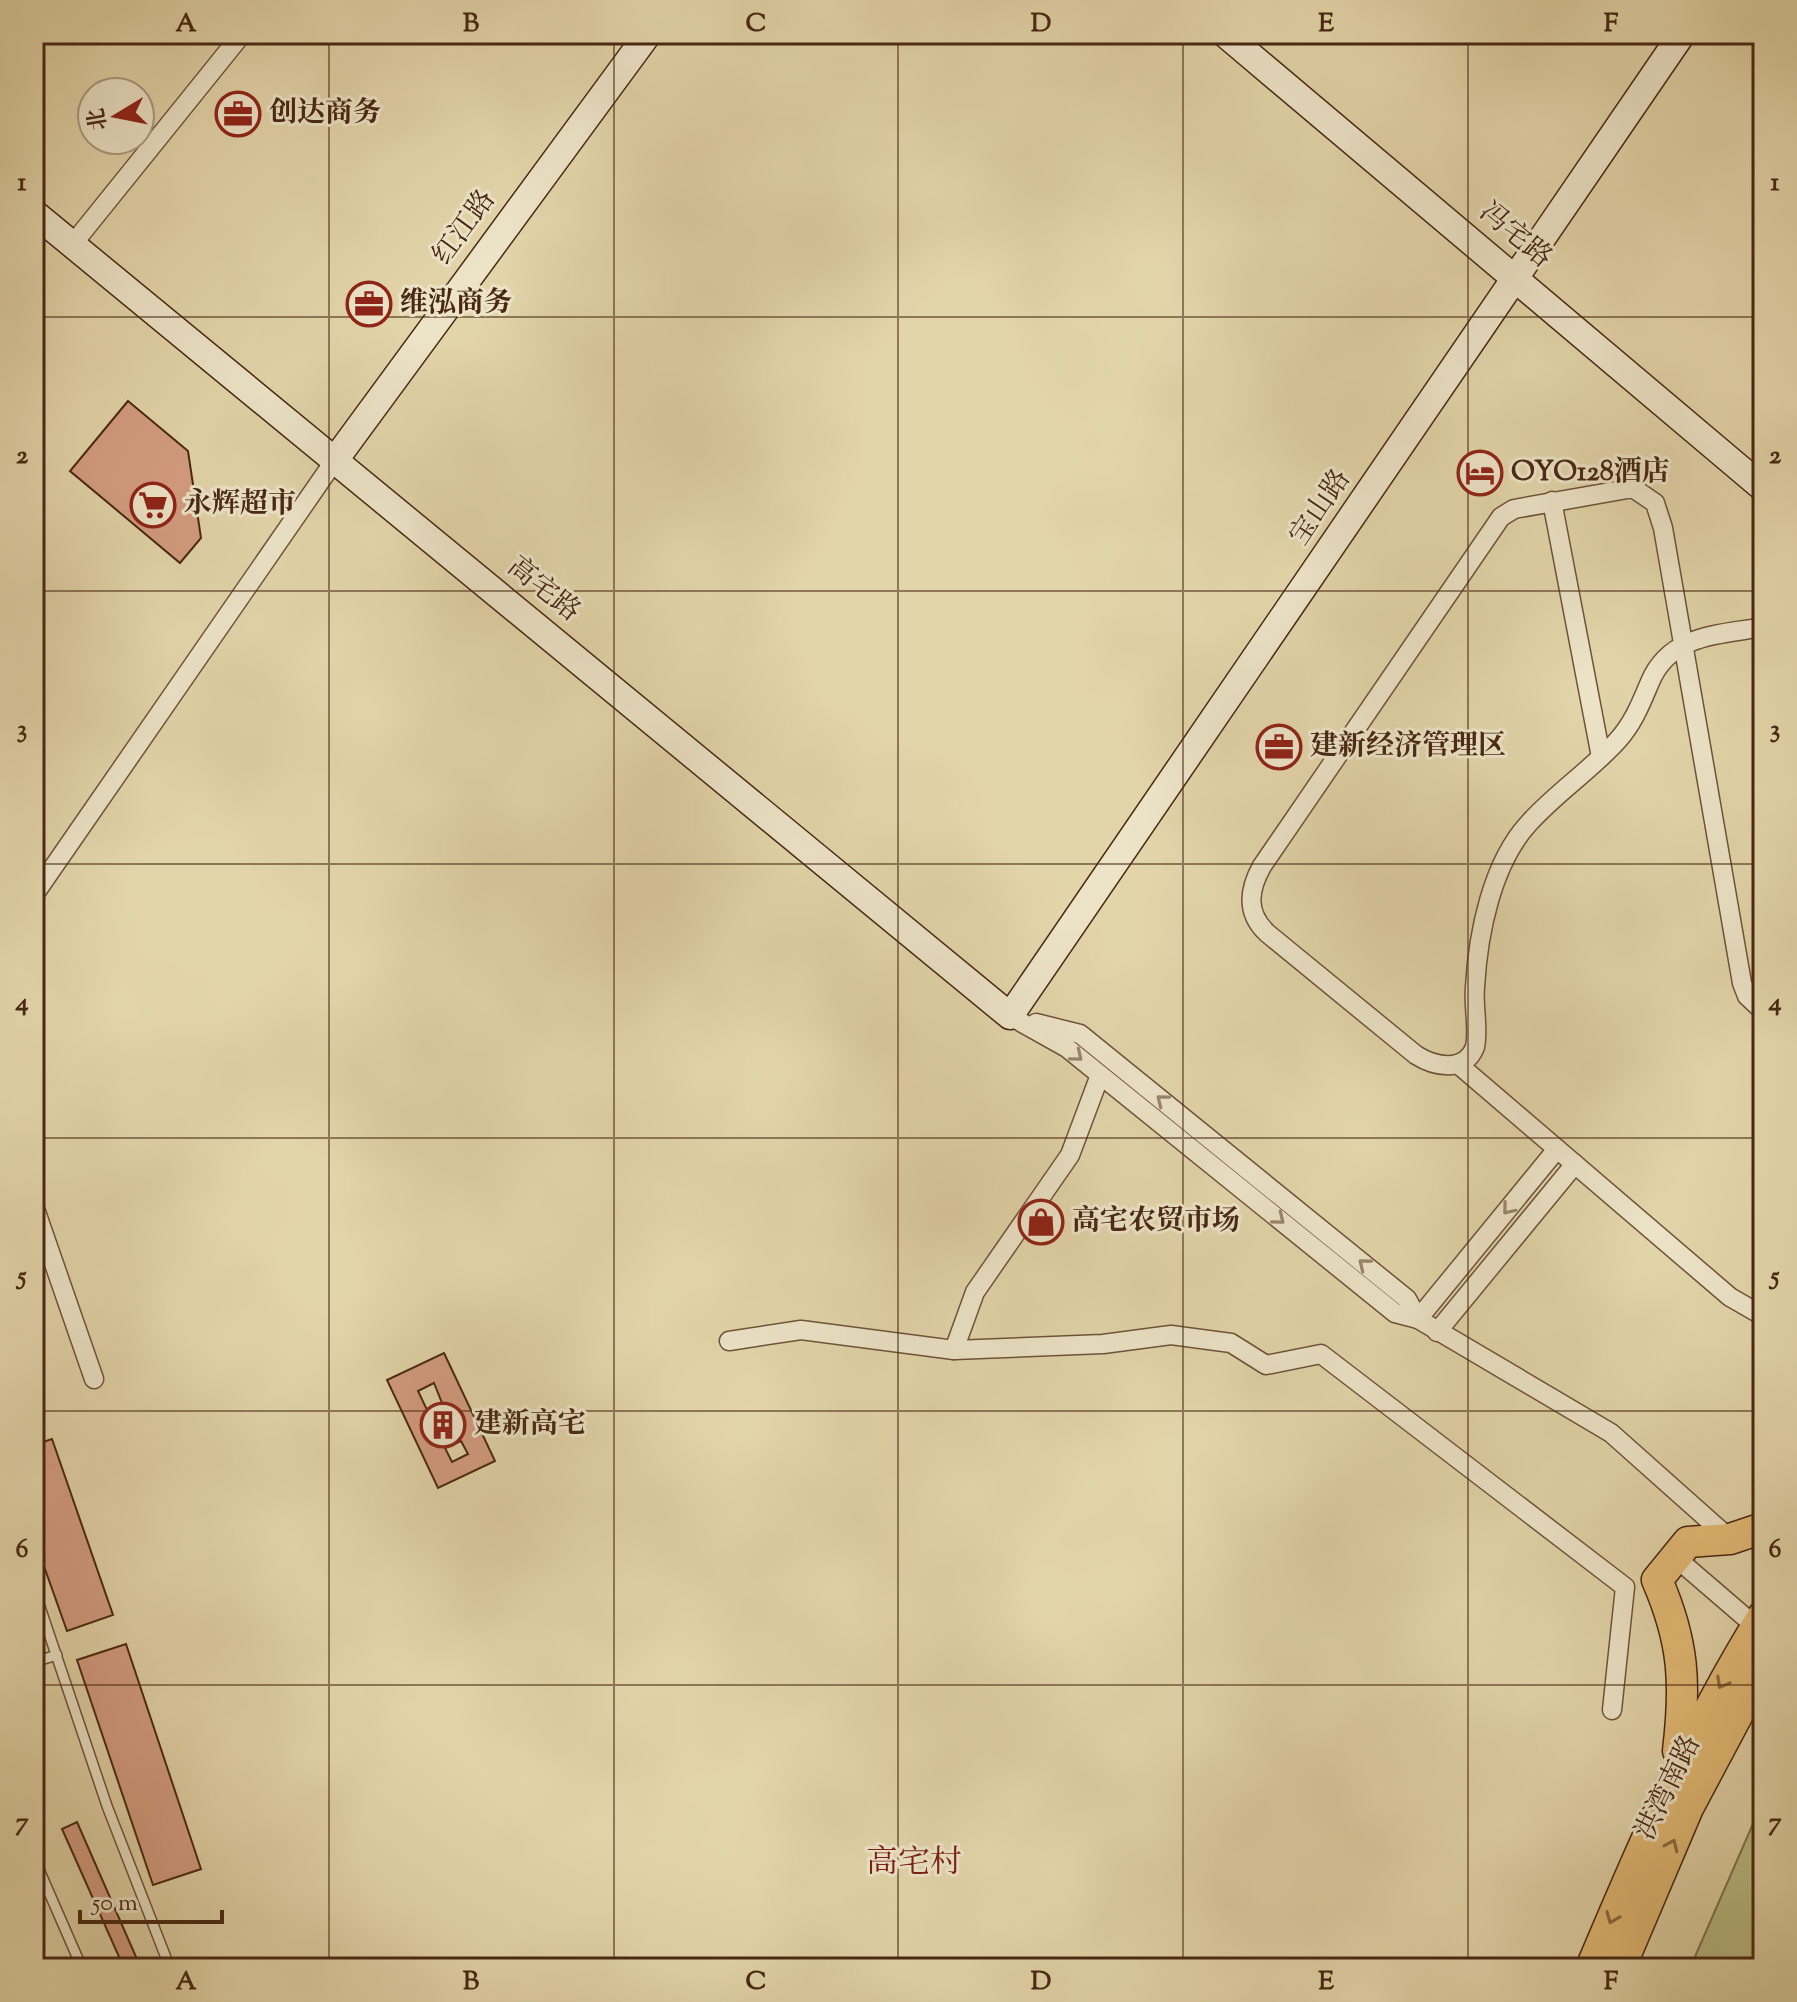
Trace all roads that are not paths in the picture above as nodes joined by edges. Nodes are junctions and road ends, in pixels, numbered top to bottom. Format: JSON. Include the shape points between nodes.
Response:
{"nodes":[{"id":1,"x":242,"y":34,"type":"edge"},
{"id":2,"x":648,"y":34,"type":"edge"},
{"id":3,"x":1225,"y":34,"type":"edge"},
{"id":4,"x":1682,"y":34,"type":"edge"},
{"id":5,"x":34,"y":213,"type":"edge"},
{"id":6,"x":72,"y":245,"type":"junction"},
{"id":7,"x":1514,"y":278,"type":"junction"},
{"id":8,"x":335,"y":460,"type":"junction"},
{"id":9,"x":1763,"y":488,"type":"edge"},
{"id":10,"x":1552,"y":501,"type":"junction"},
{"id":11,"x":1763,"y":627,"type":"edge"},
{"id":12,"x":1685,"y":642,"type":"junction"},
{"id":13,"x":1601,"y":757,"type":"junction"},
{"id":14,"x":34,"y":895,"type":"edge"},
{"id":15,"x":1763,"y":1011,"type":"edge"},
{"id":16,"x":1010,"y":1016,"type":"junction"},
{"id":17,"x":1459,"y":1065,"type":"junction"},
{"id":18,"x":1100,"y":1075,"type":"junction"},
{"id":19,"x":1557,"y":1149,"type":"junction"},
{"id":20,"x":1575,"y":1164,"type":"junction"},
{"id":21,"x":34,"y":1206,"type":"edge"},
{"id":22,"x":1763,"y":1316,"type":"edge"},
{"id":23,"x":1418,"y":1319,"type":"junction"},
{"id":24,"x":1437,"y":1332,"type":"junction"},
{"id":25,"x":729,"y":1341,"type":"dead end"},
{"id":26,"x":954,"y":1350,"type":"junction"},
{"id":27,"x":94,"y":1379,"type":"dead end"},
{"id":28,"x":1763,"y":1528,"type":"edge"},
{"id":29,"x":1730,"y":1539,"type":"junction"},
{"id":30,"x":1675,"y":1557,"type":"junction"},
{"id":31,"x":34,"y":1589,"type":"edge"},
{"id":32,"x":1761,"y":1625,"type":"edge"},
{"id":33,"x":57,"y":1655,"type":"junction"},
{"id":34,"x":34,"y":1662,"type":"edge"},
{"id":35,"x":1763,"y":1667,"type":"edge"},
{"id":36,"x":1612,"y":1710,"type":"dead end"},
{"id":37,"x":1675,"y":1773,"type":"junction"},
{"id":38,"x":34,"y":1858,"type":"edge"},
{"id":39,"x":82,"y":1968,"type":"edge"},
{"id":40,"x":170,"y":1968,"type":"edge"},
{"id":41,"x":1591,"y":1968,"type":"edge"},
{"id":42,"x":1620,"y":1968,"type":"edge"}],
"edges":[{"from":1,"to":6,"type":"street"},
{"from":2,"to":8,"type":"street","name":"红江路"},
{"from":3,"to":7,"type":"street","name":"冯宅路"},
{"from":4,"to":7,"type":"street","name":"宝山路"},
{"from":5,"to":6,"type":"street","name":"高宅路"},
{"from":6,"to":8,"type":"street","name":"高宅路"},
{"from":7,"to":9,"type":"street","name":"冯宅路"},
{"from":7,"to":16,"type":"street","name":"宝山路"},
{"from":8,"to":14,"type":"street"},
{"from":8,"to":16,"type":"street","name":"高宅路"},
{"from":10,"to":12,"type":"street","via":[[1626,488],[1650,497],[1663,528]]},
{"from":10,"to":13,"type":"street"},
{"from":10,"to":17,"type":"street","via":[[1501,517],[1271,853],[1252,889],[1253,916],[1267,933],[1416,1055],[1433,1064]]},
{"from":11,"to":12,"type":"street"},
{"from":12,"to":13,"type":"street","via":[[1658,668],[1628,727]]},
{"from":12,"to":15,"type":"street","via":[[1742,983]]},
{"from":13,"to":17,"type":"street","via":[[1529,823],[1505,859],[1476,976],[1475,1047]]},
{"from":16,"to":18,"type":"street","one_way":true,"via":[[1067,1048]]},
{"from":23,"to":16,"type":"street","one_way":true,"via":[[1407,1299],[1080,1034]]},
{"from":17,"to":19,"type":"street"},
{"from":18,"to":23,"type":"street","one_way":true,"via":[[1395,1313]]},
{"from":18,"to":26,"type":"street","via":[[1070,1155],[975,1292]]},
{"from":19,"to":20,"type":"street"},
{"from":19,"to":23,"type":"street","one_way":true},
{"from":20,"to":22,"type":"street","via":[[1730,1297]]},
{"from":20,"to":24,"type":"street"},
{"from":21,"to":27,"type":"street"},
{"from":23,"to":24,"type":"street"},
{"from":24,"to":29,"type":"street","via":[[1611,1433]]},
{"from":25,"to":26,"type":"street","via":[[801,1330]]},
{"from":26,"to":36,"type":"street","via":[[1103,1344],[1171,1335],[1231,1343],[1266,1365],[1321,1354],[1625,1587]]},
{"from":28,"to":29,"type":"main road"},
{"from":29,"to":30,"type":"main road","via":[[1688,1542]]},
{"from":30,"to":32,"type":"street"},
{"from":30,"to":37,"type":"main road","via":[[1657,1580],[1682,1654],[1684,1697]]},
{"from":31,"to":33,"type":"lane"},
{"from":32,"to":37,"type":"main road","name":"洪湾南路","one_way":true},
{"from":33,"to":34,"type":"lane"},
{"from":33,"to":40,"type":"lane","via":[[107,1806]]},
{"from":42,"to":35,"type":"main road","name":"洪湾南路","one_way":true,"via":[[1688,1808]]},
{"from":37,"to":41,"type":"main road","name":"洪湾南路","one_way":true},
{"from":38,"to":39,"type":"lane"}]}
